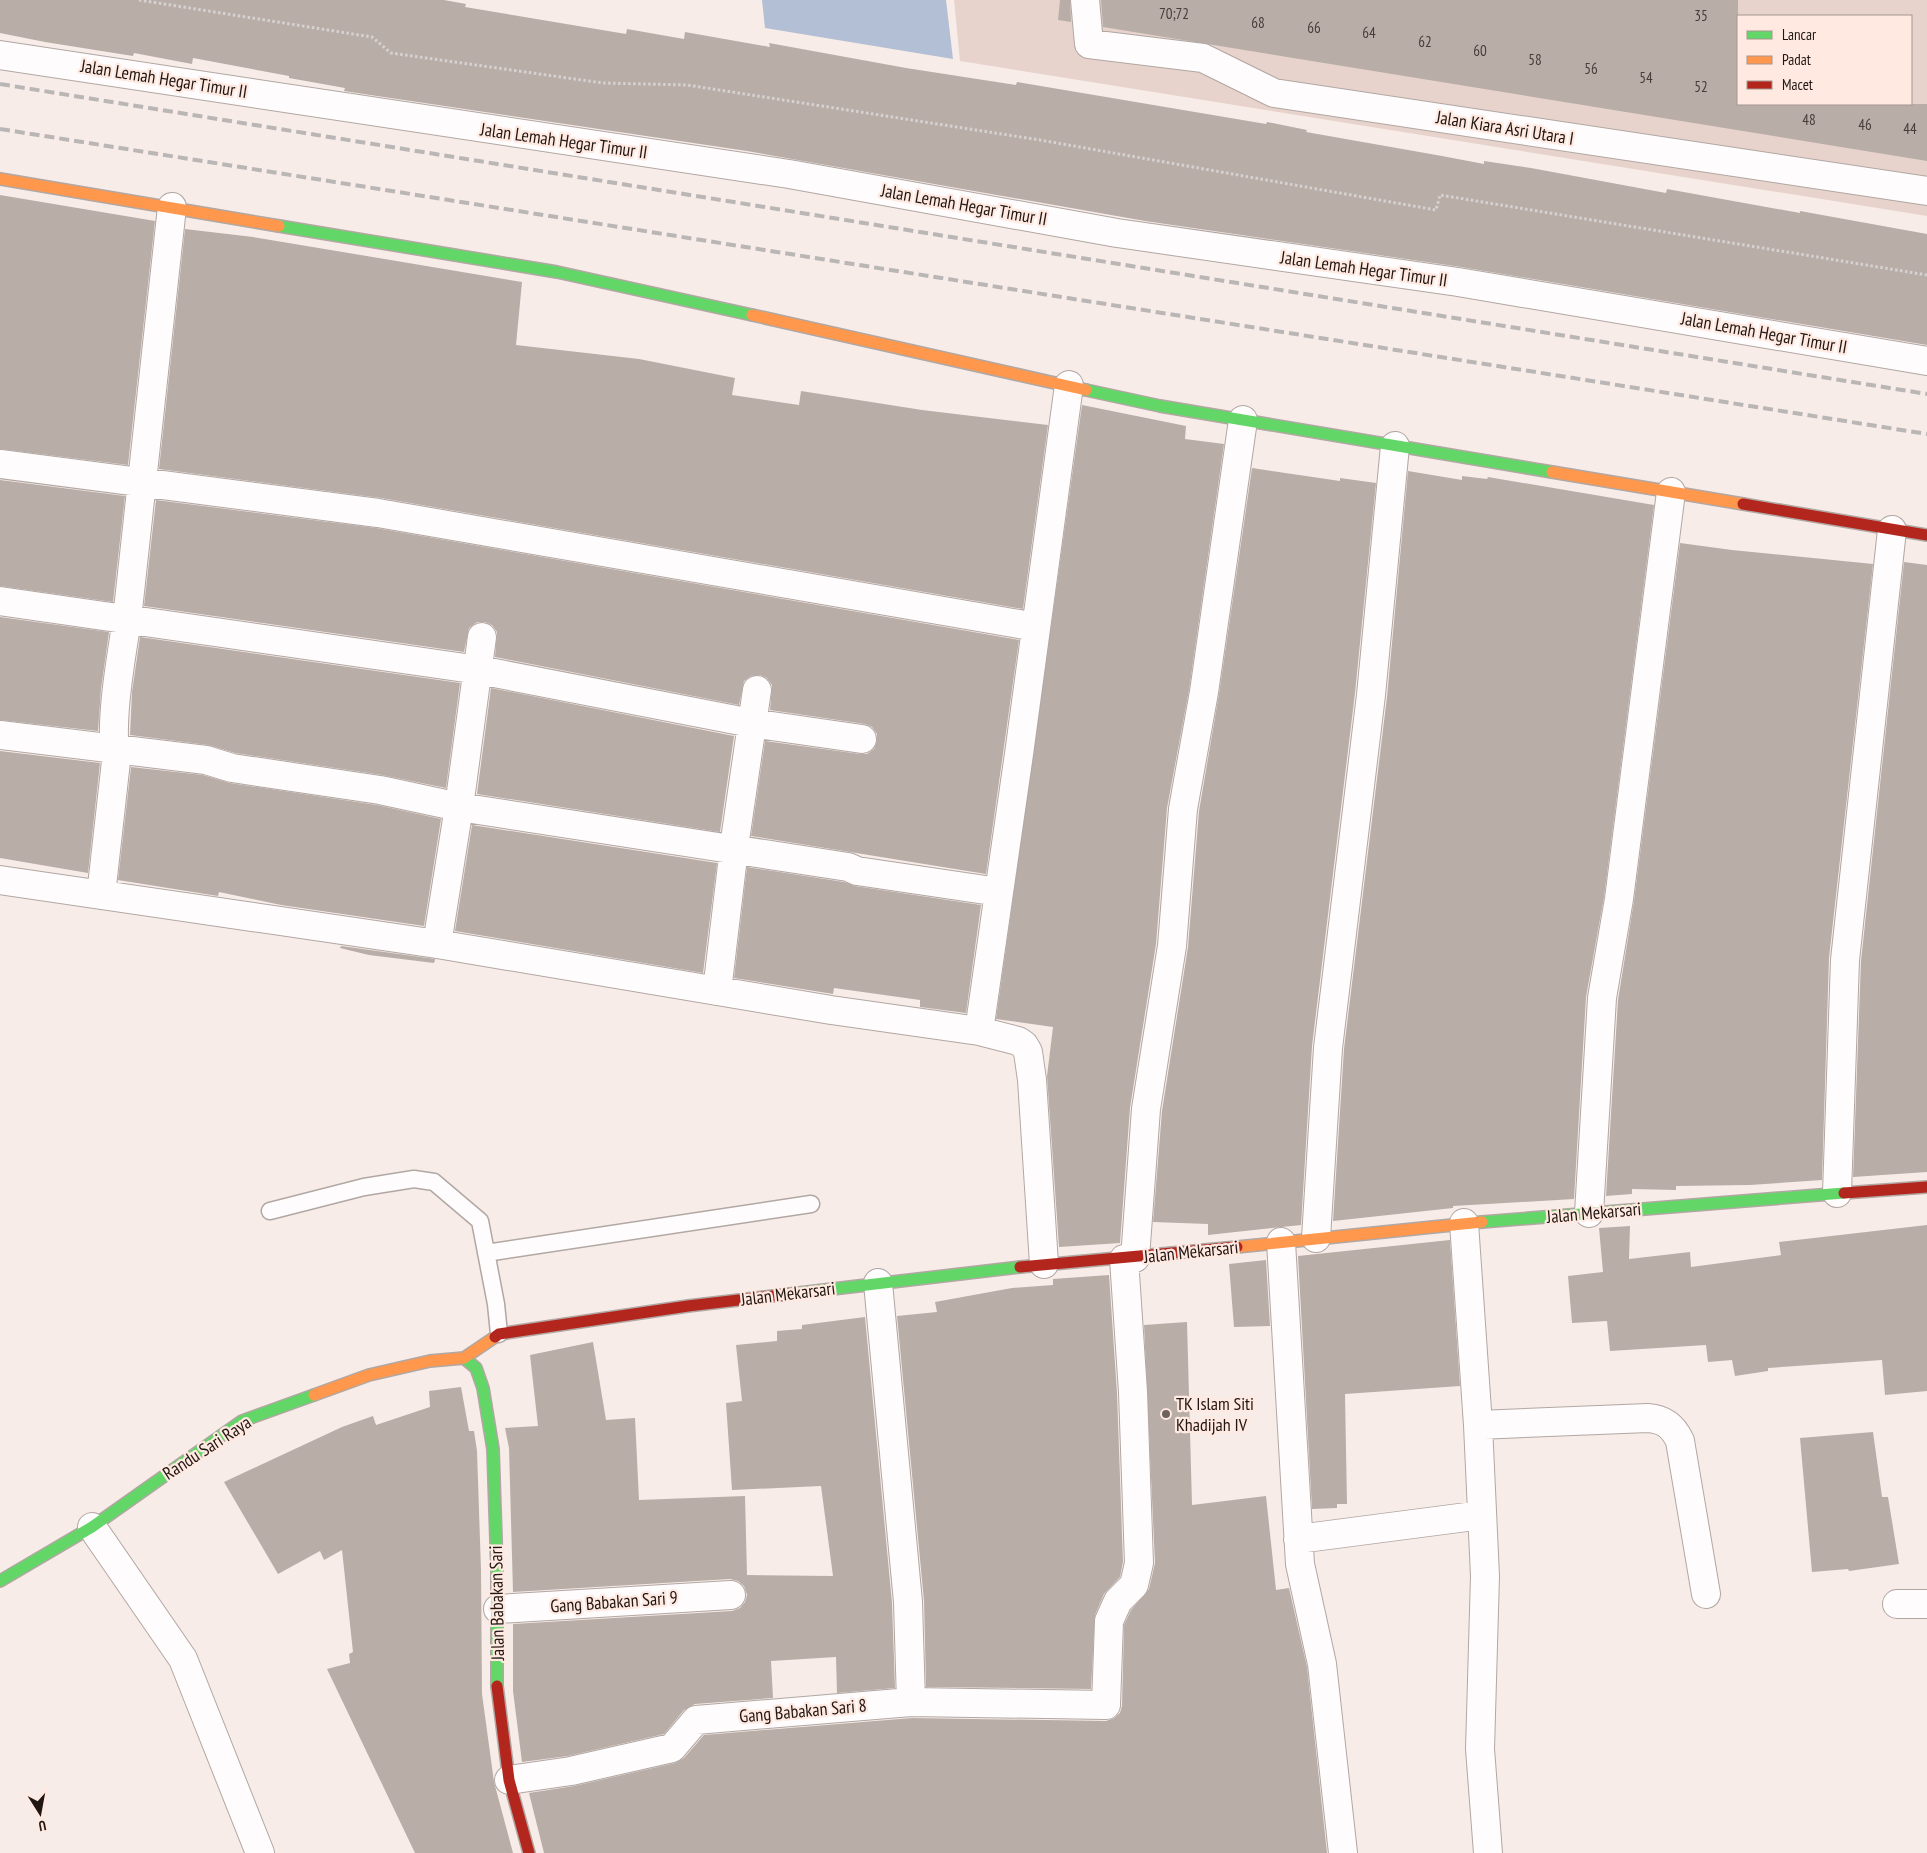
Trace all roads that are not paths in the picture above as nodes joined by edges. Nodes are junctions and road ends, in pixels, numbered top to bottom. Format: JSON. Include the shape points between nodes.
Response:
{"nodes":[{"id":1,"x":1085,"y":0,"type":"edge"},
{"id":2,"x":0,"y":55,"type":"edge"},
{"id":3,"x":0,"y":179,"type":"edge"},
{"id":4,"x":1927,"y":191,"type":"edge"},
{"id":5,"x":172,"y":207,"type":"junction"},
{"id":6,"x":1927,"y":361,"type":"edge"},
{"id":7,"x":1075,"y":386,"type":"junction"},
{"id":8,"x":1240,"y":443,"type":"junction"},
{"id":9,"x":0,"y":464,"type":"edge"},
{"id":10,"x":1393,"y":466,"type":"junction"},
{"id":11,"x":141,"y":482,"type":"junction"},
{"id":12,"x":1671,"y":492,"type":"junction"},
{"id":13,"x":1892,"y":530,"type":"junction"},
{"id":14,"x":1927,"y":535,"type":"edge"},
{"id":15,"x":0,"y":601,"type":"edge"},
{"id":16,"x":127,"y":618,"type":"junction"},
{"id":17,"x":1036,"y":627,"type":"junction"},
{"id":18,"x":482,"y":637,"type":"dead end"},
{"id":19,"x":479,"y":670,"type":"junction"},
{"id":20,"x":757,"y":690,"type":"dead end"},
{"id":21,"x":751,"y":723,"type":"junction"},
{"id":22,"x":0,"y":735,"type":"edge"},
{"id":23,"x":862,"y":739,"type":"dead end"},
{"id":24,"x":114,"y":750,"type":"junction"},
{"id":25,"x":459,"y":807,"type":"junction"},
{"id":26,"x":736,"y":849,"type":"junction"},
{"id":27,"x":0,"y":880,"type":"edge"},
{"id":28,"x":999,"y":892,"type":"junction"},
{"id":29,"x":101,"y":895,"type":"junction"},
{"id":30,"x":437,"y":944,"type":"junction"},
{"id":31,"x":717,"y":991,"type":"junction"},
{"id":32,"x":979,"y":1031,"type":"junction"},
{"id":33,"x":1927,"y":1187,"type":"edge"},
{"id":34,"x":1837,"y":1193,"type":"junction"},
{"id":35,"x":811,"y":1204,"type":"dead end"},
{"id":36,"x":270,"y":1211,"type":"dead end"},
{"id":37,"x":1589,"y":1213,"type":"junction"},
{"id":38,"x":1464,"y":1223,"type":"junction"},
{"id":39,"x":1316,"y":1238,"type":"junction"},
{"id":40,"x":1281,"y":1242,"type":"junction"},
{"id":41,"x":486,"y":1253,"type":"junction"},
{"id":42,"x":1130,"y":1259,"type":"junction"},
{"id":43,"x":1044,"y":1264,"type":"junction"},
{"id":44,"x":878,"y":1283,"type":"junction"},
{"id":45,"x":499,"y":1334,"type":"junction"},
{"id":46,"x":464,"y":1358,"type":"junction"},
{"id":47,"x":1478,"y":1425,"type":"junction"},
{"id":48,"x":1482,"y":1515,"type":"junction"},
{"id":49,"x":92,"y":1526,"type":"junction"},
{"id":50,"x":1298,"y":1539,"type":"junction"},
{"id":51,"x":0,"y":1581,"type":"edge"},
{"id":52,"x":1706,"y":1594,"type":"dead end"},
{"id":53,"x":731,"y":1595,"type":"dead end"},
{"id":54,"x":1897,"y":1604,"type":"dead end"},
{"id":55,"x":1927,"y":1604,"type":"edge"},
{"id":56,"x":498,"y":1609,"type":"junction"},
{"id":57,"x":911,"y":1702,"type":"junction"},
{"id":58,"x":508,"y":1780,"type":"junction"},
{"id":59,"x":260,"y":1853,"type":"edge"},
{"id":60,"x":529,"y":1853,"type":"edge"},
{"id":61,"x":1343,"y":1853,"type":"edge"},
{"id":62,"x":1488,"y":1853,"type":"edge"}],
"edges":[{"from":1,"to":4,"type":"street","name":"Jalan Kiara Asri Utara I","via":[[1089,44],[1203,58],[1274,93]]},
{"from":2,"to":6,"type":"street","name":"Jalan Lemah Hegar Timur II","via":[[789,174],[1117,232],[1468,284]]},
{"from":3,"to":5,"type":"street"},
{"from":5,"to":7,"type":"street","via":[[557,272]]},
{"from":5,"to":11,"type":"street"},
{"from":7,"to":8,"type":"street","via":[[1160,406]]},
{"from":7,"to":17,"type":"street"},
{"from":8,"to":10,"type":"street"},
{"from":8,"to":42,"type":"street","via":[[1207,673],[1183,809],[1172,946],[1146,1108]]},
{"from":9,"to":11,"type":"street"},
{"from":10,"to":12,"type":"street"},
{"from":10,"to":39,"type":"street","via":[[1372,694],[1328,1048]]},
{"from":11,"to":16,"type":"street"},
{"from":11,"to":17,"type":"street","via":[[378,513]]},
{"from":12,"to":13,"type":"street"},
{"from":12,"to":37,"type":"street","via":[[1619,899],[1602,998]]},
{"from":13,"to":14,"type":"street"},
{"from":13,"to":34,"type":"street","via":[[1845,960]]},
{"from":15,"to":16,"type":"street"},
{"from":16,"to":19,"type":"street"},
{"from":16,"to":24,"type":"street","via":[[118,678]]},
{"from":17,"to":28,"type":"street"},
{"from":18,"to":19,"type":"street"},
{"from":19,"to":21,"type":"street"},
{"from":19,"to":25,"type":"street"},
{"from":20,"to":21,"type":"street"},
{"from":21,"to":23,"type":"street"},
{"from":21,"to":26,"type":"street"},
{"from":22,"to":24,"type":"street"},
{"from":24,"to":25,"type":"street","via":[[206,760],[232,768],[380,790]]},
{"from":24,"to":29,"type":"street","via":[[116,761]]},
{"from":25,"to":26,"type":"street"},
{"from":25,"to":30,"type":"street"},
{"from":26,"to":28,"type":"street"},
{"from":26,"to":31,"type":"street"},
{"from":27,"to":29,"type":"street"},
{"from":28,"to":32,"type":"street"},
{"from":29,"to":30,"type":"street"},
{"from":30,"to":31,"type":"street"},
{"from":31,"to":32,"type":"street"},
{"from":32,"to":43,"type":"street","via":[[1018,1041],[1028,1052]]},
{"from":33,"to":34,"type":"street","name":"Jalan Mekarsari"},
{"from":34,"to":37,"type":"street","name":"Jalan Mekarsari"},
{"from":35,"to":41,"type":"lane"},
{"from":36,"to":41,"type":"lane","via":[[364,1187],[414,1179],[434,1182],[480,1221]]},
{"from":37,"to":38,"type":"street","name":"Jalan Mekarsari"},
{"from":38,"to":39,"type":"street","name":"Jalan Mekarsari"},
{"from":38,"to":47,"type":"street"},
{"from":39,"to":40,"type":"street","name":"Jalan Mekarsari"},
{"from":40,"to":42,"type":"street","name":"Jalan Mekarsari"},
{"from":40,"to":50,"type":"street"},
{"from":41,"to":45,"type":"lane"},
{"from":42,"to":43,"type":"street","name":"Jalan Mekarsari"},
{"from":42,"to":57,"type":"street","name":"Gang Babakan Sari 8","via":[[1139,1563],[1134,1585],[1118,1601],[1109,1621],[1107,1704]]},
{"from":43,"to":44,"type":"street","name":"Jalan Mekarsari"},
{"from":44,"to":45,"type":"street","name":"Jalan Mekarsari","via":[[688,1306]]},
{"from":44,"to":57,"type":"street","via":[[908,1602]]},
{"from":45,"to":46,"type":"street","name":"Jalan Mekarsari"},
{"from":46,"to":49,"type":"street","name":"Randu Sari Raya","via":[[430,1361],[369,1375],[242,1421]]},
{"from":46,"to":56,"type":"street","name":"Jalan Babakan Sari","via":[[476,1368],[483,1388],[493,1448]]},
{"from":47,"to":48,"type":"street"},
{"from":47,"to":52,"type":"street","via":[[1648,1418],[1669,1424],[1680,1441]]},
{"from":48,"to":50,"type":"street"},
{"from":48,"to":62,"type":"street","via":[[1485,1576],[1480,1749]]},
{"from":49,"to":51,"type":"street","name":"Randu Sari Raya"},
{"from":49,"to":59,"type":"street","via":[[183,1659]]},
{"from":50,"to":61,"type":"street","via":[[1300,1564],[1322,1664]]},
{"from":53,"to":56,"type":"street","name":"Gang Babakan Sari 9"},
{"from":54,"to":55,"type":"street"},
{"from":56,"to":58,"type":"street","name":"Jalan Babakan Sari","via":[[497,1692]]},
{"from":57,"to":58,"type":"street","name":"Gang Babakan Sari 8","via":[[696,1720],[672,1748],[570,1771]]},
{"from":58,"to":60,"type":"street","name":"Jalan Babakan Sari"}]}
